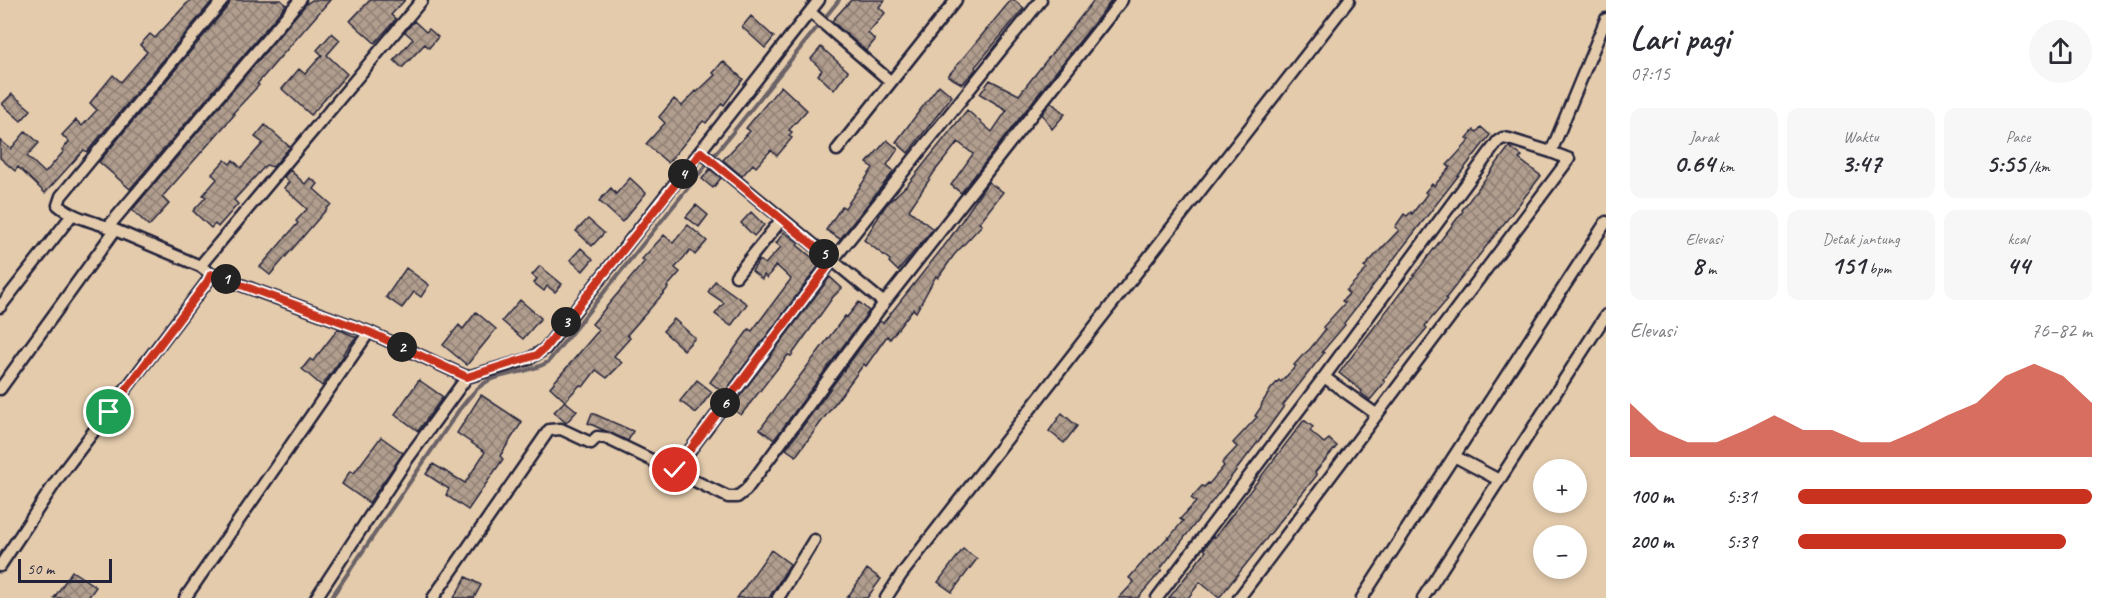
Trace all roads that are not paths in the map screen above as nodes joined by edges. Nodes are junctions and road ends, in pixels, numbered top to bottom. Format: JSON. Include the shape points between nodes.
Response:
{"nodes":[{"id":1,"x":224,"y":0,"type":"edge"},
{"id":2,"x":300,"y":0,"type":"edge"},
{"id":3,"x":422,"y":0,"type":"edge"},
{"id":4,"x":819,"y":0,"type":"edge"},
{"id":5,"x":956,"y":0,"type":"edge"},
{"id":6,"x":1041,"y":0,"type":"edge"},
{"id":7,"x":1122,"y":0,"type":"edge"},
{"id":8,"x":1348,"y":0,"type":"edge"},
{"id":9,"x":816,"y":17,"type":"junction"},
{"id":10,"x":1606,"y":19,"type":"edge"},
{"id":11,"x":890,"y":81,"type":"junction"},
{"id":12,"x":837,"y":150,"type":"dead end"},
{"id":13,"x":1551,"y":152,"type":"junction"},
{"id":14,"x":707,"y":157,"type":"junction"},
{"id":15,"x":72,"y":215,"type":"junction"},
{"id":16,"x":782,"y":219,"type":"junction"},
{"id":17,"x":1606,"y":222,"type":"edge"},
{"id":18,"x":111,"y":229,"type":"junction"},
{"id":19,"x":832,"y":261,"type":"junction"},
{"id":20,"x":200,"y":266,"type":"junction"},
{"id":21,"x":211,"y":274,"type":"junction"},
{"id":22,"x":736,"y":276,"type":"dead end"},
{"id":23,"x":884,"y":303,"type":"junction"},
{"id":24,"x":0,"y":307,"type":"edge"},
{"id":25,"x":1606,"y":315,"type":"edge"},
{"id":26,"x":369,"y":332,"type":"junction"},
{"id":27,"x":467,"y":377,"type":"junction"},
{"id":28,"x":1324,"y":377,"type":"junction"},
{"id":29,"x":0,"y":389,"type":"edge"},
{"id":30,"x":1376,"y":414,"type":"junction"},
{"id":31,"x":1454,"y":456,"type":"junction"},
{"id":32,"x":675,"y":470,"type":"junction"},
{"id":33,"x":1499,"y":480,"type":"junction"},
{"id":34,"x":814,"y":540,"type":"dead end"},
{"id":35,"x":0,"y":566,"type":"edge"},
{"id":36,"x":186,"y":598,"type":"edge"},
{"id":37,"x":316,"y":598,"type":"edge"},
{"id":38,"x":434,"y":598,"type":"edge"},
{"id":39,"x":778,"y":598,"type":"edge"},
{"id":40,"x":886,"y":598,"type":"edge"},
{"id":41,"x":1157,"y":598,"type":"edge"},
{"id":42,"x":1239,"y":598,"type":"edge"},
{"id":43,"x":1362,"y":598,"type":"edge"},
{"id":44,"x":1423,"y":598,"type":"edge"}],
"edges":[{"from":1,"to":15,"type":"street","via":[[61,196],[58,205]]},
{"from":2,"to":18,"type":"street"},
{"from":3,"to":20,"type":"street"},
{"from":4,"to":9,"type":"street"},
{"from":5,"to":11,"type":"street"},
{"from":6,"to":19,"type":"street"},
{"from":7,"to":23,"type":"street"},
{"from":8,"to":40,"type":"street"},
{"from":9,"to":11,"type":"street"},
{"from":9,"to":14,"type":"street"},
{"from":10,"to":13,"type":"street"},
{"from":11,"to":12,"type":"street"},
{"from":13,"to":28,"type":"street","via":[[1509,139],[1498,141]]},
{"from":13,"to":30,"type":"street","via":[[1569,159]]},
{"from":14,"to":16,"type":"street"},
{"from":14,"to":27,"type":"street","via":[[545,348],[529,359]]},
{"from":15,"to":18,"type":"street"},
{"from":15,"to":24,"type":"street"},
{"from":16,"to":19,"type":"street"},
{"from":16,"to":22,"type":"street"},
{"from":17,"to":31,"type":"street"},
{"from":18,"to":20,"type":"street"},
{"from":18,"to":29,"type":"street"},
{"from":19,"to":23,"type":"street"},
{"from":19,"to":32,"type":"street"},
{"from":20,"to":21,"type":"street"},
{"from":21,"to":26,"type":"street"},
{"from":21,"to":35,"type":"street","via":[[59,477]]},
{"from":23,"to":32,"type":"street","via":[[746,490],[737,497],[728,497]]},
{"from":25,"to":33,"type":"street"},
{"from":26,"to":27,"type":"street"},
{"from":26,"to":36,"type":"street"},
{"from":27,"to":37,"type":"street"},
{"from":28,"to":30,"type":"street"},
{"from":28,"to":41,"type":"street"},
{"from":30,"to":42,"type":"street"},
{"from":31,"to":33,"type":"street"},
{"from":31,"to":43,"type":"street"},
{"from":32,"to":38,"type":"street","via":[[606,438],[597,437],[591,443],[561,429],[549,430]]},
{"from":33,"to":44,"type":"street"},
{"from":34,"to":39,"type":"street"}]}
